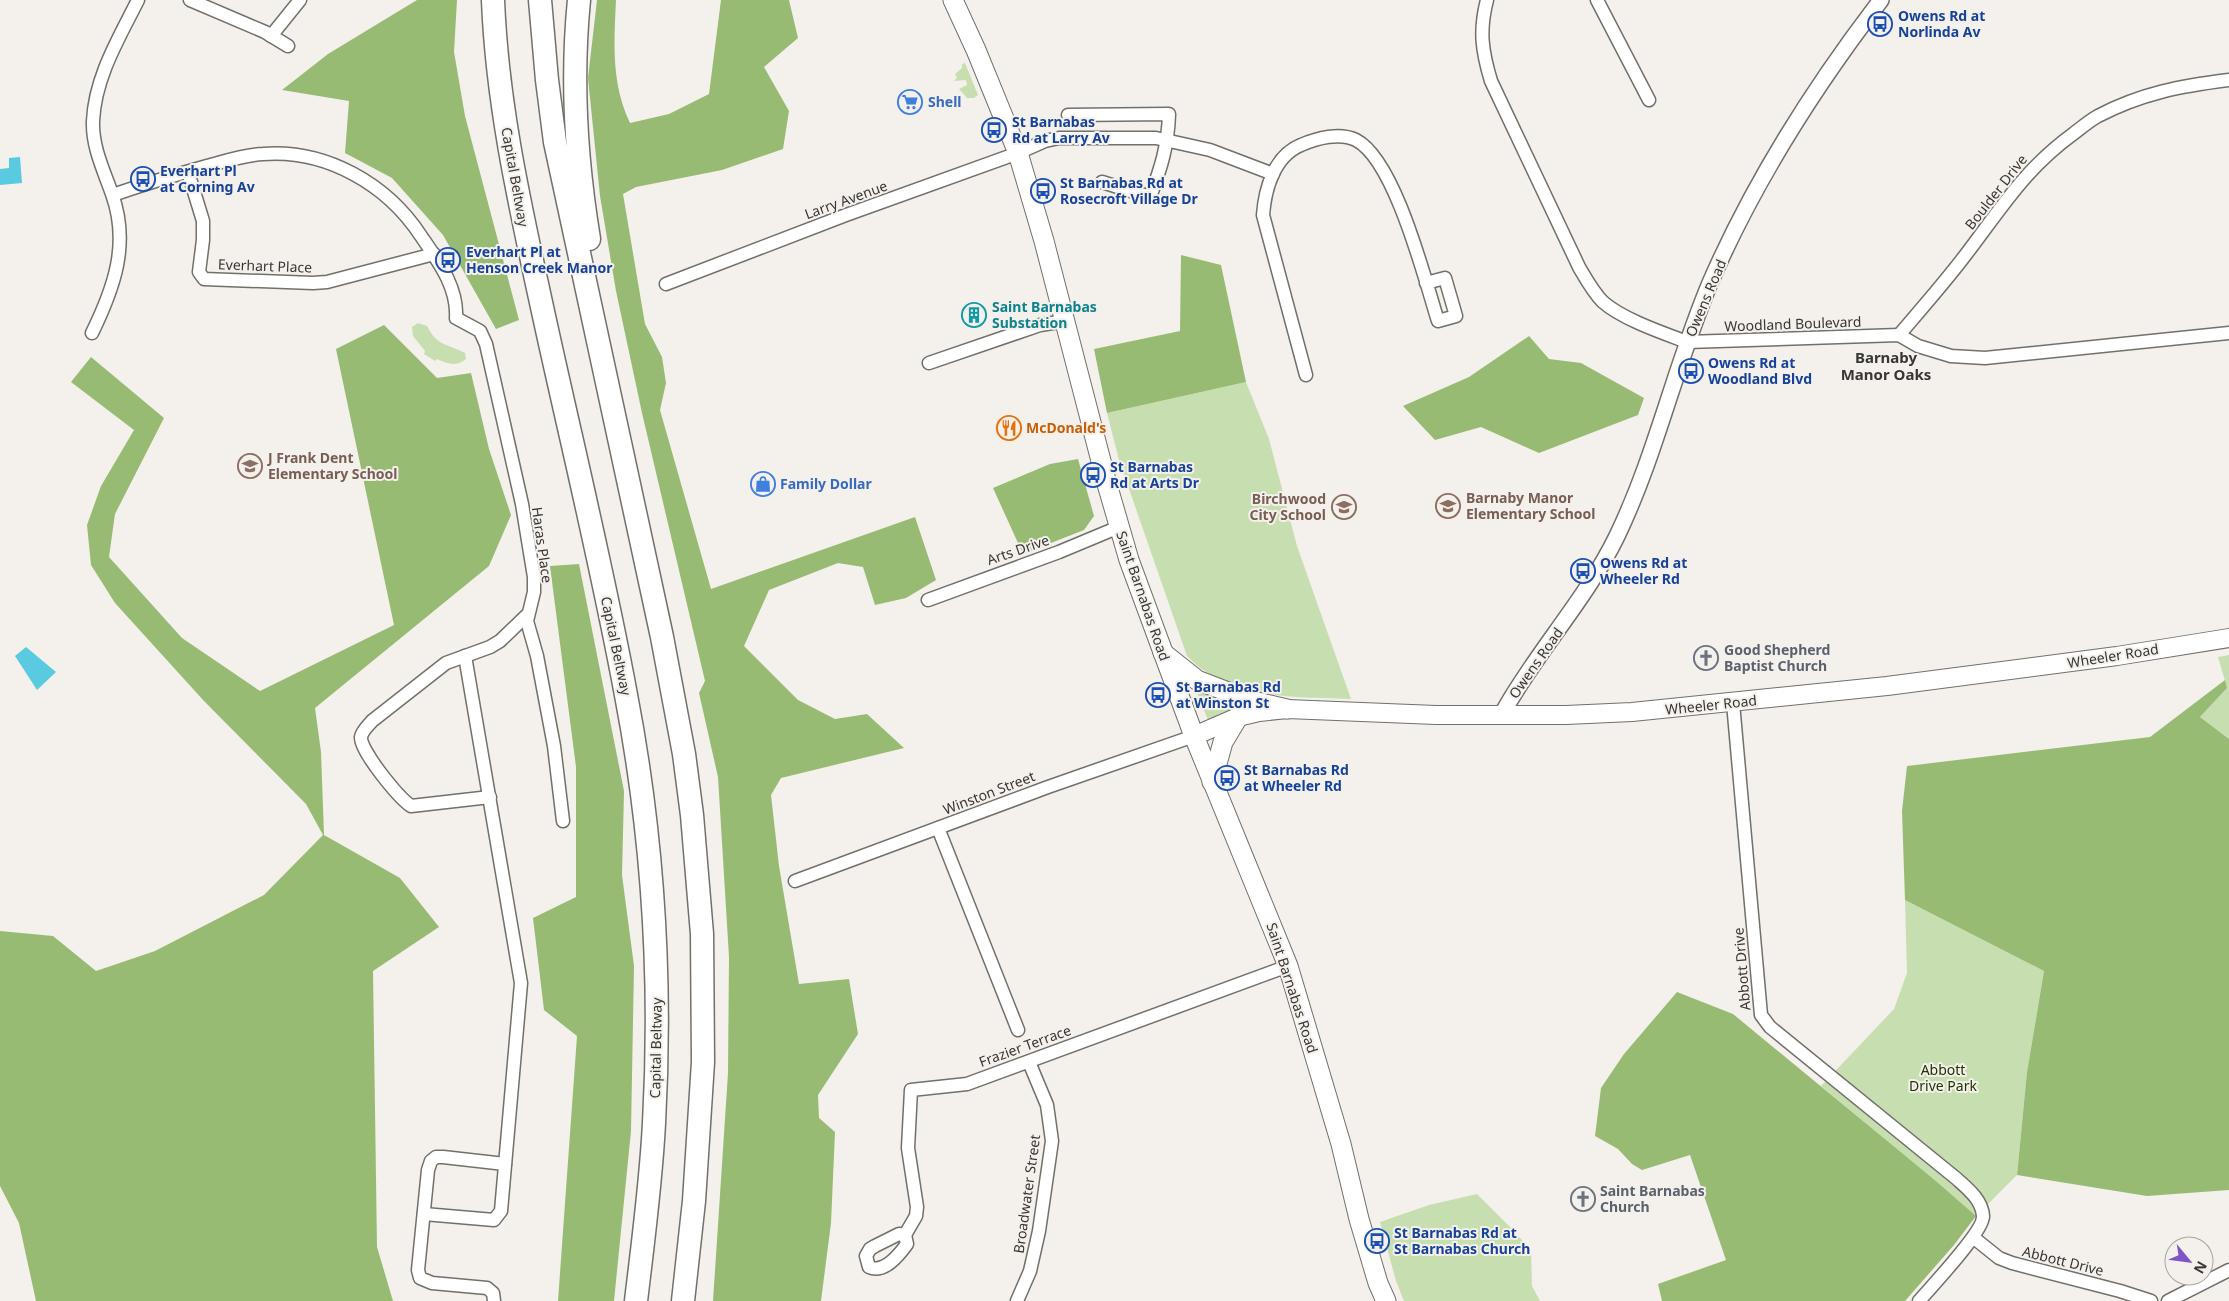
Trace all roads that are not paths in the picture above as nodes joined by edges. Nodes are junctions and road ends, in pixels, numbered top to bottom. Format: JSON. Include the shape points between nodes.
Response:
{"nodes":[{"id":1,"x":138,"y":0,"type":"edge"},
{"id":2,"x":190,"y":0,"type":"edge"},
{"id":3,"x":300,"y":0,"type":"edge"},
{"id":4,"x":540,"y":0,"type":"edge"},
{"id":5,"x":579,"y":0,"type":"edge"},
{"id":6,"x":953,"y":0,"type":"edge"},
{"id":7,"x":1487,"y":0,"type":"edge"},
{"id":8,"x":1597,"y":0,"type":"edge"},
{"id":9,"x":1881,"y":0,"type":"edge"},
{"id":10,"x":493,"y":5,"type":"edge"},
{"id":11,"x":272,"y":36,"type":"junction"},
{"id":12,"x":288,"y":46,"type":"dead end"},
{"id":13,"x":2229,"y":80,"type":"edge"},
{"id":14,"x":1649,"y":100,"type":"dead end"},
{"id":15,"x":1068,"y":115,"type":"dead end"},
{"id":16,"x":1168,"y":140,"type":"junction"},
{"id":17,"x":1018,"y":153,"type":"junction"},
{"id":18,"x":188,"y":172,"type":"junction"},
{"id":19,"x":1273,"y":174,"type":"junction"},
{"id":20,"x":1102,"y":182,"type":"dead end"},
{"id":21,"x":113,"y":195,"type":"junction"},
{"id":22,"x":434,"y":254,"type":"junction"},
{"id":23,"x":1426,"y":283,"type":"junction"},
{"id":24,"x":666,"y":284,"type":"dead end"},
{"id":25,"x":1065,"y":321,"type":"junction"},
{"id":26,"x":92,"y":333,"type":"dead end"},
{"id":27,"x":2229,"y":333,"type":"edge"},
{"id":28,"x":1899,"y":336,"type":"junction"},
{"id":29,"x":1687,"y":342,"type":"junction"},
{"id":30,"x":928,"y":363,"type":"dead end"},
{"id":31,"x":1306,"y":374,"type":"dead end"},
{"id":32,"x":1119,"y":527,"type":"junction"},
{"id":33,"x":642,"y":548,"type":"junction"},
{"id":34,"x":928,"y":600,"type":"dead end"},
{"id":35,"x":527,"y":615,"type":"junction"},
{"id":36,"x":2229,"y":638,"type":"edge"},
{"id":37,"x":1163,"y":653,"type":"junction"},
{"id":38,"x":465,"y":656,"type":"junction"},
{"id":39,"x":1733,"y":703,"type":"junction"},
{"id":40,"x":1287,"y":709,"type":"junction"},
{"id":41,"x":1502,"y":714,"type":"junction"},
{"id":42,"x":1238,"y":717,"type":"junction"},
{"id":43,"x":1194,"y":736,"type":"junction"},
{"id":44,"x":1212,"y":782,"type":"junction"},
{"id":45,"x":490,"y":797,"type":"junction"},
{"id":46,"x":563,"y":822,"type":"dead end"},
{"id":47,"x":938,"y":828,"type":"junction"},
{"id":48,"x":795,"y":881,"type":"dead end"},
{"id":49,"x":1288,"y":966,"type":"junction"},
{"id":50,"x":1018,"y":1030,"type":"dead end"},
{"id":51,"x":1029,"y":1062,"type":"junction"},
{"id":52,"x":505,"y":1164,"type":"junction"},
{"id":53,"x":424,"y":1214,"type":"junction"},
{"id":54,"x":905,"y":1236,"type":"dead end"},
{"id":55,"x":1974,"y":1238,"type":"junction"},
{"id":56,"x":2229,"y":1270,"type":"edge"},
{"id":57,"x":494,"y":1301,"type":"edge"},
{"id":58,"x":636,"y":1301,"type":"edge"},
{"id":59,"x":682,"y":1301,"type":"edge"},
{"id":60,"x":1017,"y":1301,"type":"edge"},
{"id":61,"x":1386,"y":1301,"type":"edge"},
{"id":62,"x":1919,"y":1301,"type":"edge"},
{"id":63,"x":2151,"y":1301,"type":"edge"},
{"id":64,"x":2168,"y":1301,"type":"edge"}],
"edges":[{"from":1,"to":21,"type":"street","via":[[105,69],[95,106],[93,122],[97,152]]},
{"from":2,"to":11,"type":"street"},
{"from":3,"to":11,"type":"street"},
{"from":4,"to":33,"type":"highway","via":[[546,80],[557,151]]},
{"from":5,"to":33,"type":"highway","via":[[575,105],[581,180]]},
{"from":6,"to":17,"type":"main road","name":"Saint Barnabas Road"},
{"from":7,"to":29,"type":"street","name":"Woodland Boulevard","via":[[1481,34],[1491,81],[1590,287],[1614,310]]},
{"from":8,"to":14,"type":"street"},
{"from":9,"to":29,"type":"street","name":"Owens Road","via":[[1812,100],[1745,210]]},
{"from":10,"to":58,"type":"highway","name":"Capital Beltway","via":[[499,80],[518,199],[626,695],[646,829],[655,948],[657,1056],[648,1193]]},
{"from":11,"to":12,"type":"street"},
{"from":13,"to":28,"type":"street","name":"Boulder Drive","via":[[2166,89],[2134,100],[2096,117],[2065,139],[2029,171]]},
{"from":15,"to":16,"type":"street","via":[[1169,114]]},
{"from":16,"to":17,"type":"street","name":"Larry Avenue","via":[[1076,137],[1045,141]]},
{"from":16,"to":19,"type":"street","name":"Larry Avenue","via":[[1225,155]]},
{"from":16,"to":20,"type":"street","via":[[1150,197]]},
{"from":17,"to":24,"type":"street","name":"Larry Avenue"},
{"from":17,"to":25,"type":"main road","name":"Saint Barnabas Road"},
{"from":18,"to":21,"type":"street"},
{"from":18,"to":22,"type":"street","via":[[264,154],[289,154],[325,162],[360,177],[388,196],[409,218]]},
{"from":18,"to":22,"type":"street","name":"Everhart Place","via":[[203,221],[199,272],[204,279],[327,282]]},
{"from":19,"to":23,"type":"street","via":[[1291,150],[1306,143],[1335,136],[1355,139],[1363,144],[1382,168],[1394,191]]},
{"from":19,"to":31,"type":"street","via":[[1264,215]]},
{"from":21,"to":26,"type":"street","via":[[121,237],[119,260],[115,281]]},
{"from":22,"to":35,"type":"street","name":"Haras Place","via":[[453,288],[456,318],[473,325],[483,335],[522,504],[534,577],[534,592]]},
{"from":23,"to":23,"type":"street","via":[[1438,322],[1456,316],[1445,278]]},
{"from":25,"to":30,"type":"street","via":[[1040,325]]},
{"from":25,"to":32,"type":"main road","name":"Saint Barnabas Road"},
{"from":27,"to":28,"type":"street","name":"Woodland Boulevard","via":[[1978,358],[1951,356]]},
{"from":28,"to":29,"type":"street","name":"Woodland Boulevard"},
{"from":29,"to":41,"type":"street","name":"Owens Road","via":[[1632,504],[1616,539]]},
{"from":32,"to":34,"type":"street","name":"Arts Drive"},
{"from":32,"to":37,"type":"main road","name":"Saint Barnabas Road"},
{"from":33,"to":59,"type":"highway","via":[[684,754],[702,934],[700,1132]]},
{"from":35,"to":38,"type":"street","via":[[500,641]]},
{"from":35,"to":46,"type":"street","name":"Haras Place","via":[[554,746]]},
{"from":36,"to":39,"type":"main road","name":"Wheeler Road","via":[[2041,667]]},
{"from":37,"to":40,"type":"main road","via":[[1197,680],[1249,700]]},
{"from":37,"to":43,"type":"main road","name":"Saint Barnabas Road"},
{"from":38,"to":45,"type":"street"},
{"from":38,"to":45,"type":"street","via":[[446,664],[372,721],[361,736],[362,744],[395,790],[411,806]]},
{"from":39,"to":41,"type":"main road","name":"Wheeler Road","via":[[1632,712]]},
{"from":39,"to":55,"type":"street","name":"Abbott Drive","via":[[1761,1015],[1770,1027],[1957,1179],[1977,1199],[1983,1222]]},
{"from":40,"to":41,"type":"main road","name":"Wheeler Road","via":[[1388,714]]},
{"from":40,"to":42,"type":"main road","name":"Wheeler Road"},
{"from":42,"to":43,"type":"main road","name":"Wheeler Road"},
{"from":42,"to":44,"type":"main road","via":[[1223,742]]},
{"from":43,"to":44,"type":"main road","name":"Saint Barnabas Road"},
{"from":43,"to":47,"type":"street","name":"Winston Street"},
{"from":44,"to":49,"type":"main road","name":"Saint Barnabas Road"},
{"from":45,"to":52,"type":"street","via":[[521,984]]},
{"from":47,"to":48,"type":"street","name":"Winston Street"},
{"from":47,"to":50,"type":"street"},
{"from":49,"to":51,"type":"street","name":"Frazier Terrace"},
{"from":49,"to":61,"type":"main road","name":"Saint Barnabas Road","via":[[1341,1144],[1359,1219]]},
{"from":51,"to":54,"type":"street","name":"Frazier Terrace","via":[[967,1084],[911,1090],[908,1148],[917,1208]]},
{"from":51,"to":60,"type":"street","name":"Broadwater Street","via":[[1047,1105],[1052,1141],[1038,1239],[1030,1271]]},
{"from":52,"to":53,"type":"street","via":[[501,1211],[494,1220]]},
{"from":52,"to":53,"type":"street","via":[[436,1157],[428,1170]]},
{"from":53,"to":57,"type":"street","via":[[420,1278],[432,1283],[487,1288],[493,1293]]},
{"from":55,"to":62,"type":"street"},
{"from":55,"to":63,"type":"street","name":"Abbott Drive","via":[[2012,1263]]},
{"from":56,"to":64,"type":"street"}]}
